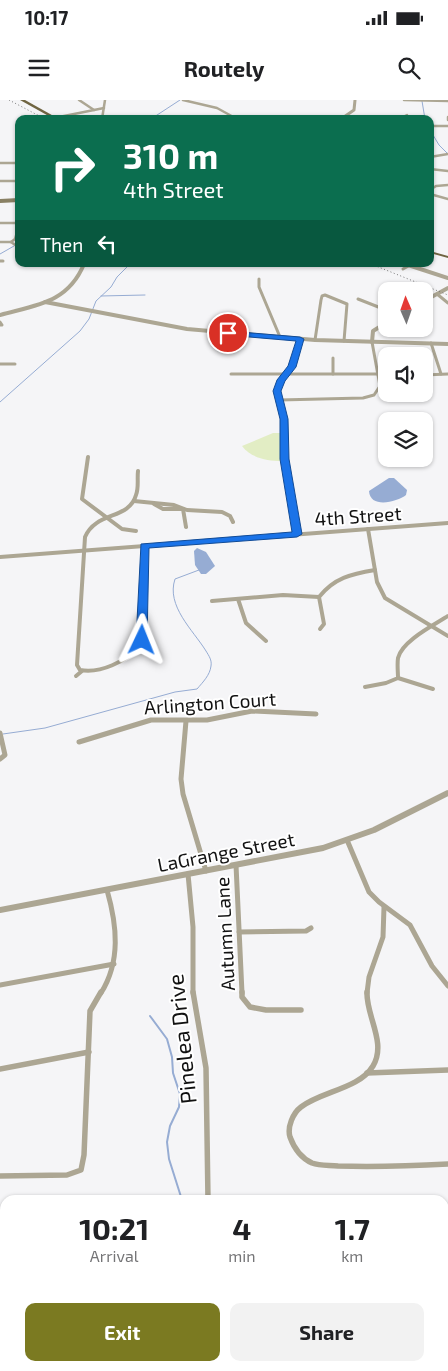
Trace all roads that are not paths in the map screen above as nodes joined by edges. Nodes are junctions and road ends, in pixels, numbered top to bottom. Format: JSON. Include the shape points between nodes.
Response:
{"nodes":[{"id":1,"x":22,"y":100,"type":"edge"},
{"id":2,"x":79,"y":100,"type":"edge"},
{"id":3,"x":105,"y":100,"type":"edge"},
{"id":4,"x":183,"y":100,"type":"edge"},
{"id":5,"x":355,"y":100,"type":"edge"},
{"id":6,"x":404,"y":100,"type":"edge"},
{"id":7,"x":448,"y":101,"type":"edge"},
{"id":8,"x":104,"y":108,"type":"junction"},
{"id":9,"x":94,"y":110,"type":"junction"},
{"id":10,"x":50,"y":115,"type":"edge"},
{"id":11,"x":70,"y":115,"type":"edge"},
{"id":12,"x":103,"y":115,"type":"edge"},
{"id":13,"x":230,"y":115,"type":"edge"},
{"id":14,"x":348,"y":115,"type":"edge"},
{"id":15,"x":434,"y":126,"type":"edge"},
{"id":16,"x":448,"y":126,"type":"edge"},
{"id":17,"x":448,"y":154,"type":"edge"},
{"id":18,"x":434,"y":156,"type":"edge"},
{"id":19,"x":15,"y":163,"type":"edge"},
{"id":20,"x":0,"y":164,"type":"edge"},
{"id":21,"x":434,"y":169,"type":"edge"},
{"id":22,"x":448,"y":171,"type":"edge"},
{"id":23,"x":15,"y":180,"type":"edge"},
{"id":24,"x":0,"y":181,"type":"edge"},
{"id":25,"x":448,"y":185,"type":"edge"},
{"id":26,"x":434,"y":188,"type":"edge"},
{"id":27,"x":434,"y":196,"type":"edge"},
{"id":28,"x":448,"y":199,"type":"edge"},
{"id":29,"x":0,"y":200,"type":"edge"},
{"id":30,"x":15,"y":200,"type":"edge"},
{"id":31,"x":0,"y":223,"type":"edge"},
{"id":32,"x":15,"y":224,"type":"edge"},
{"id":33,"x":15,"y":239,"type":"edge"},
{"id":34,"x":0,"y":242,"type":"edge"},
{"id":35,"x":11,"y":242,"type":"junction"},
{"id":36,"x":15,"y":245,"type":"edge"},
{"id":37,"x":434,"y":253,"type":"edge"},
{"id":38,"x":448,"y":257,"type":"edge"},
{"id":39,"x":82,"y":267,"type":"edge"},
{"id":40,"x":417,"y":267,"type":"edge"},
{"id":41,"x":448,"y":278,"type":"edge"},
{"id":42,"x":260,"y":279,"type":"dead end"},
{"id":43,"x":448,"y":288,"type":"edge"},
{"id":44,"x":437,"y":294,"type":"junction"},
{"id":45,"x":433,"y":296,"type":"edge"},
{"id":46,"x":358,"y":299,"type":"dead end"},
{"id":47,"x":45,"y":302,"type":"junction"},
{"id":48,"x":448,"y":303,"type":"edge"},
{"id":49,"x":378,"y":307,"type":"edge"},
{"id":50,"x":0,"y":315,"type":"edge"},
{"id":51,"x":378,"y":328,"type":"edge"},
{"id":52,"x":280,"y":337,"type":"junction"},
{"id":53,"x":300,"y":339,"type":"junction"},
{"id":54,"x":315,"y":340,"type":"junction"},
{"id":55,"x":344,"y":341,"type":"junction"},
{"id":56,"x":372,"y":342,"type":"junction"},
{"id":57,"x":431,"y":343,"type":"junction"},
{"id":58,"x":448,"y":344,"type":"edge"},
{"id":59,"x":333,"y":358,"type":"dead end"},
{"id":60,"x":0,"y":364,"type":"edge"},
{"id":61,"x":15,"y":364,"type":"dead end"},
{"id":62,"x":231,"y":374,"type":"dead end"},
{"id":63,"x":287,"y":374,"type":"junction"},
{"id":64,"x":333,"y":374,"type":"junction"},
{"id":65,"x":378,"y":374,"type":"joint"},
{"id":66,"x":433,"y":374,"type":"edge"},
{"id":67,"x":442,"y":374,"type":"junction"},
{"id":68,"x":448,"y":374,"type":"edge"},
{"id":69,"x":378,"y":390,"type":"edge"},
{"id":70,"x":279,"y":400,"type":"junction"},
{"id":71,"x":88,"y":457,"type":"dead end"},
{"id":72,"x":138,"y":471,"type":"dead end"},
{"id":73,"x":134,"y":501,"type":"junction"},
{"id":74,"x":183,"y":509,"type":"junction"},
{"id":75,"x":105,"y":517,"type":"junction"},
{"id":76,"x":233,"y":522,"type":"dead end"},
{"id":77,"x":448,"y":523,"type":"edge"},
{"id":78,"x":186,"y":527,"type":"dead end"},
{"id":79,"x":368,"y":529,"type":"junction"},
{"id":80,"x":136,"y":531,"type":"dead end"},
{"id":81,"x":297,"y":534,"type":"junction"},
{"id":82,"x":144,"y":546,"type":"junction"},
{"id":83,"x":84,"y":550,"type":"junction"},
{"id":84,"x":0,"y":557,"type":"edge"},
{"id":85,"x":375,"y":570,"type":"junction"},
{"id":86,"x":318,"y":597,"type":"junction"},
{"id":87,"x":238,"y":599,"type":"junction"},
{"id":88,"x":212,"y":600,"type":"dead end"},
{"id":89,"x":448,"y":616,"type":"edge"},
{"id":90,"x":432,"y":627,"type":"junction"},
{"id":91,"x":320,"y":629,"type":"dead end"},
{"id":92,"x":448,"y":636,"type":"edge"},
{"id":93,"x":266,"y":641,"type":"dead end"},
{"id":94,"x":82,"y":671,"type":"junction"},
{"id":95,"x":76,"y":676,"type":"dead end"},
{"id":96,"x":398,"y":678,"type":"junction"},
{"id":97,"x":365,"y":687,"type":"dead end"},
{"id":98,"x":433,"y":689,"type":"dead end"},
{"id":99,"x":316,"y":714,"type":"dead end"},
{"id":100,"x":186,"y":721,"type":"junction"},
{"id":101,"x":0,"y":733,"type":"edge"},
{"id":102,"x":80,"y":742,"type":"dead end"},
{"id":103,"x":0,"y":758,"type":"edge"},
{"id":104,"x":448,"y":793,"type":"edge"},
{"id":105,"x":347,"y":840,"type":"junction"},
{"id":106,"x":236,"y":865,"type":"junction"},
{"id":107,"x":206,"y":871,"type":"junction"},
{"id":108,"x":188,"y":874,"type":"junction"},
{"id":109,"x":107,"y":890,"type":"junction"},
{"id":110,"x":384,"y":907,"type":"junction"},
{"id":111,"x":0,"y":910,"type":"edge"},
{"id":112,"x":311,"y":928,"type":"dead end"},
{"id":113,"x":239,"y":932,"type":"junction"},
{"id":114,"x":114,"y":964,"type":"junction"},
{"id":115,"x":0,"y":985,"type":"edge"},
{"id":116,"x":448,"y":986,"type":"edge"},
{"id":117,"x":301,"y":1010,"type":"dead end"},
{"id":118,"x":89,"y":1052,"type":"junction"},
{"id":119,"x":0,"y":1069,"type":"edge"},
{"id":120,"x":448,"y":1070,"type":"edge"},
{"id":121,"x":367,"y":1073,"type":"junction"},
{"id":122,"x":448,"y":1164,"type":"edge"},
{"id":123,"x":0,"y":1176,"type":"edge"},
{"id":124,"x":208,"y":1195,"type":"edge"}],
"edges":[{"from":1,"to":10,"type":"main road"},
{"from":2,"to":9,"type":"street"},
{"from":3,"to":8,"type":"street"},
{"from":4,"to":13,"type":"street","via":[[217,108]]},
{"from":5,"to":14,"type":"street","via":[[354,112]]},
{"from":6,"to":7,"type":"street"},
{"from":8,"to":9,"type":"street"},
{"from":8,"to":12,"type":"street"},
{"from":9,"to":11,"type":"street"},
{"from":15,"to":16,"type":"street"},
{"from":17,"to":18,"type":"street"},
{"from":19,"to":20,"type":"street"},
{"from":21,"to":22,"type":"street"},
{"from":23,"to":24,"type":"street"},
{"from":25,"to":26,"type":"street"},
{"from":27,"to":28,"type":"street"},
{"from":29,"to":30,"type":"main road"},
{"from":31,"to":32,"type":"street"},
{"from":33,"to":35,"type":"street"},
{"from":34,"to":35,"type":"street"},
{"from":35,"to":36,"type":"street"},
{"from":37,"to":38,"type":"main road"},
{"from":39,"to":47,"type":"street","via":[[72,287]]},
{"from":40,"to":41,"type":"street"},
{"from":42,"to":52,"type":"street","via":[[259,287]]},
{"from":43,"to":44,"type":"street"},
{"from":44,"to":45,"type":"street"},
{"from":44,"to":48,"type":"street"},
{"from":46,"to":49,"type":"street"},
{"from":47,"to":50,"type":"street"},
{"from":47,"to":52,"type":"street","via":[[165,326]]},
{"from":51,"to":56,"type":"street","via":[[373,331]]},
{"from":52,"to":53,"type":"street"},
{"from":53,"to":54,"type":"street"},
{"from":53,"to":63,"type":"street"},
{"from":54,"to":55,"type":"street"},
{"from":54,"to":55,"type":"street","via":[[322,298],[328,295],[347,304]]},
{"from":55,"to":56,"type":"street"},
{"from":56,"to":57,"type":"street"},
{"from":56,"to":65,"type":"street"},
{"from":57,"to":58,"type":"street"},
{"from":57,"to":67,"type":"street"},
{"from":59,"to":64,"type":"street"},
{"from":60,"to":61,"type":"street"},
{"from":62,"to":63,"type":"street"},
{"from":63,"to":64,"type":"street"},
{"from":63,"to":70,"type":"street","via":[[278,387]]},
{"from":64,"to":65,"type":"street"},
{"from":66,"to":67,"type":"street"},
{"from":67,"to":68,"type":"street"},
{"from":69,"to":70,"type":"street","via":[[369,396],[342,399]]},
{"from":70,"to":81,"type":"street","via":[[284,419],[284,459]]},
{"from":71,"to":75,"type":"street","via":[[82,499]]},
{"from":72,"to":73,"type":"street"},
{"from":73,"to":74,"type":"street","via":[[163,509]]},
{"from":73,"to":75,"type":"street"},
{"from":74,"to":76,"type":"street","via":[[222,512]]},
{"from":74,"to":78,"type":"street"},
{"from":75,"to":80,"type":"street","via":[[122,529]]},
{"from":75,"to":83,"type":"street","via":[[87,529],[83,536]]},
{"from":77,"to":79,"type":"street","name":"4th Street"},
{"from":79,"to":81,"type":"street","name":"4th Street"},
{"from":79,"to":85,"type":"street"},
{"from":81,"to":82,"type":"street","name":"4th Street"},
{"from":82,"to":83,"type":"street","name":"4th Street"},
{"from":82,"to":94,"type":"street","via":[[140,647],[128,658],[91,672]]},
{"from":83,"to":84,"type":"street","name":"4th Street"},
{"from":83,"to":94,"type":"street","via":[[77,665]]},
{"from":85,"to":86,"type":"street","via":[[340,577],[328,584]]},
{"from":85,"to":90,"type":"street","via":[[385,598]]},
{"from":86,"to":87,"type":"street"},
{"from":86,"to":91,"type":"street","via":[[324,624]]},
{"from":87,"to":88,"type":"street"},
{"from":87,"to":93,"type":"street","via":[[244,621]]},
{"from":89,"to":90,"type":"street"},
{"from":90,"to":92,"type":"street"},
{"from":90,"to":96,"type":"street","via":[[399,653]]},
{"from":94,"to":95,"type":"street"},
{"from":96,"to":97,"type":"street"},
{"from":96,"to":98,"type":"street"},
{"from":99,"to":100,"type":"street","name":"Arlington Court","via":[[252,711]]},
{"from":100,"to":102,"type":"street","name":"Arlington Court","via":[[151,720]]},
{"from":100,"to":107,"type":"street","via":[[181,779],[183,794]]},
{"from":101,"to":103,"type":"street","via":[[5,755]]},
{"from":104,"to":105,"type":"street","name":"LaGrange Street"},
{"from":105,"to":106,"type":"street","name":"LaGrange Street","via":[[323,848]]},
{"from":105,"to":110,"type":"street","via":[[365,886]]},
{"from":106,"to":107,"type":"street","name":"LaGrange Street"},
{"from":106,"to":113,"type":"street","name":"Autumn Lane"},
{"from":107,"to":108,"type":"street","name":"LaGrange Street"},
{"from":108,"to":109,"type":"street","name":"LaGrange Street"},
{"from":108,"to":124,"type":"street","name":"Pinelea Drive","via":[[193,927],[193,997],[206,1068]]},
{"from":109,"to":111,"type":"street","name":"LaGrange Street"},
{"from":109,"to":114,"type":"street","via":[[114,914]]},
{"from":110,"to":116,"type":"street","via":[[410,925],[432,966]]},
{"from":110,"to":121,"type":"street","via":[[383,936],[367,985],[367,1003],[378,1052]]},
{"from":112,"to":113,"type":"street"},
{"from":113,"to":117,"type":"street","name":"Autumn Lane","via":[[242,997],[250,1007]]},
{"from":114,"to":115,"type":"street"},
{"from":114,"to":118,"type":"street","via":[[90,1012]]},
{"from":118,"to":119,"type":"street"},
{"from":118,"to":123,"type":"street","via":[[81,1170],[67,1175]]},
{"from":120,"to":121,"type":"street"},
{"from":121,"to":122,"type":"street","via":[[299,1108],[291,1121],[289,1134],[294,1148],[315,1164]]}]}
